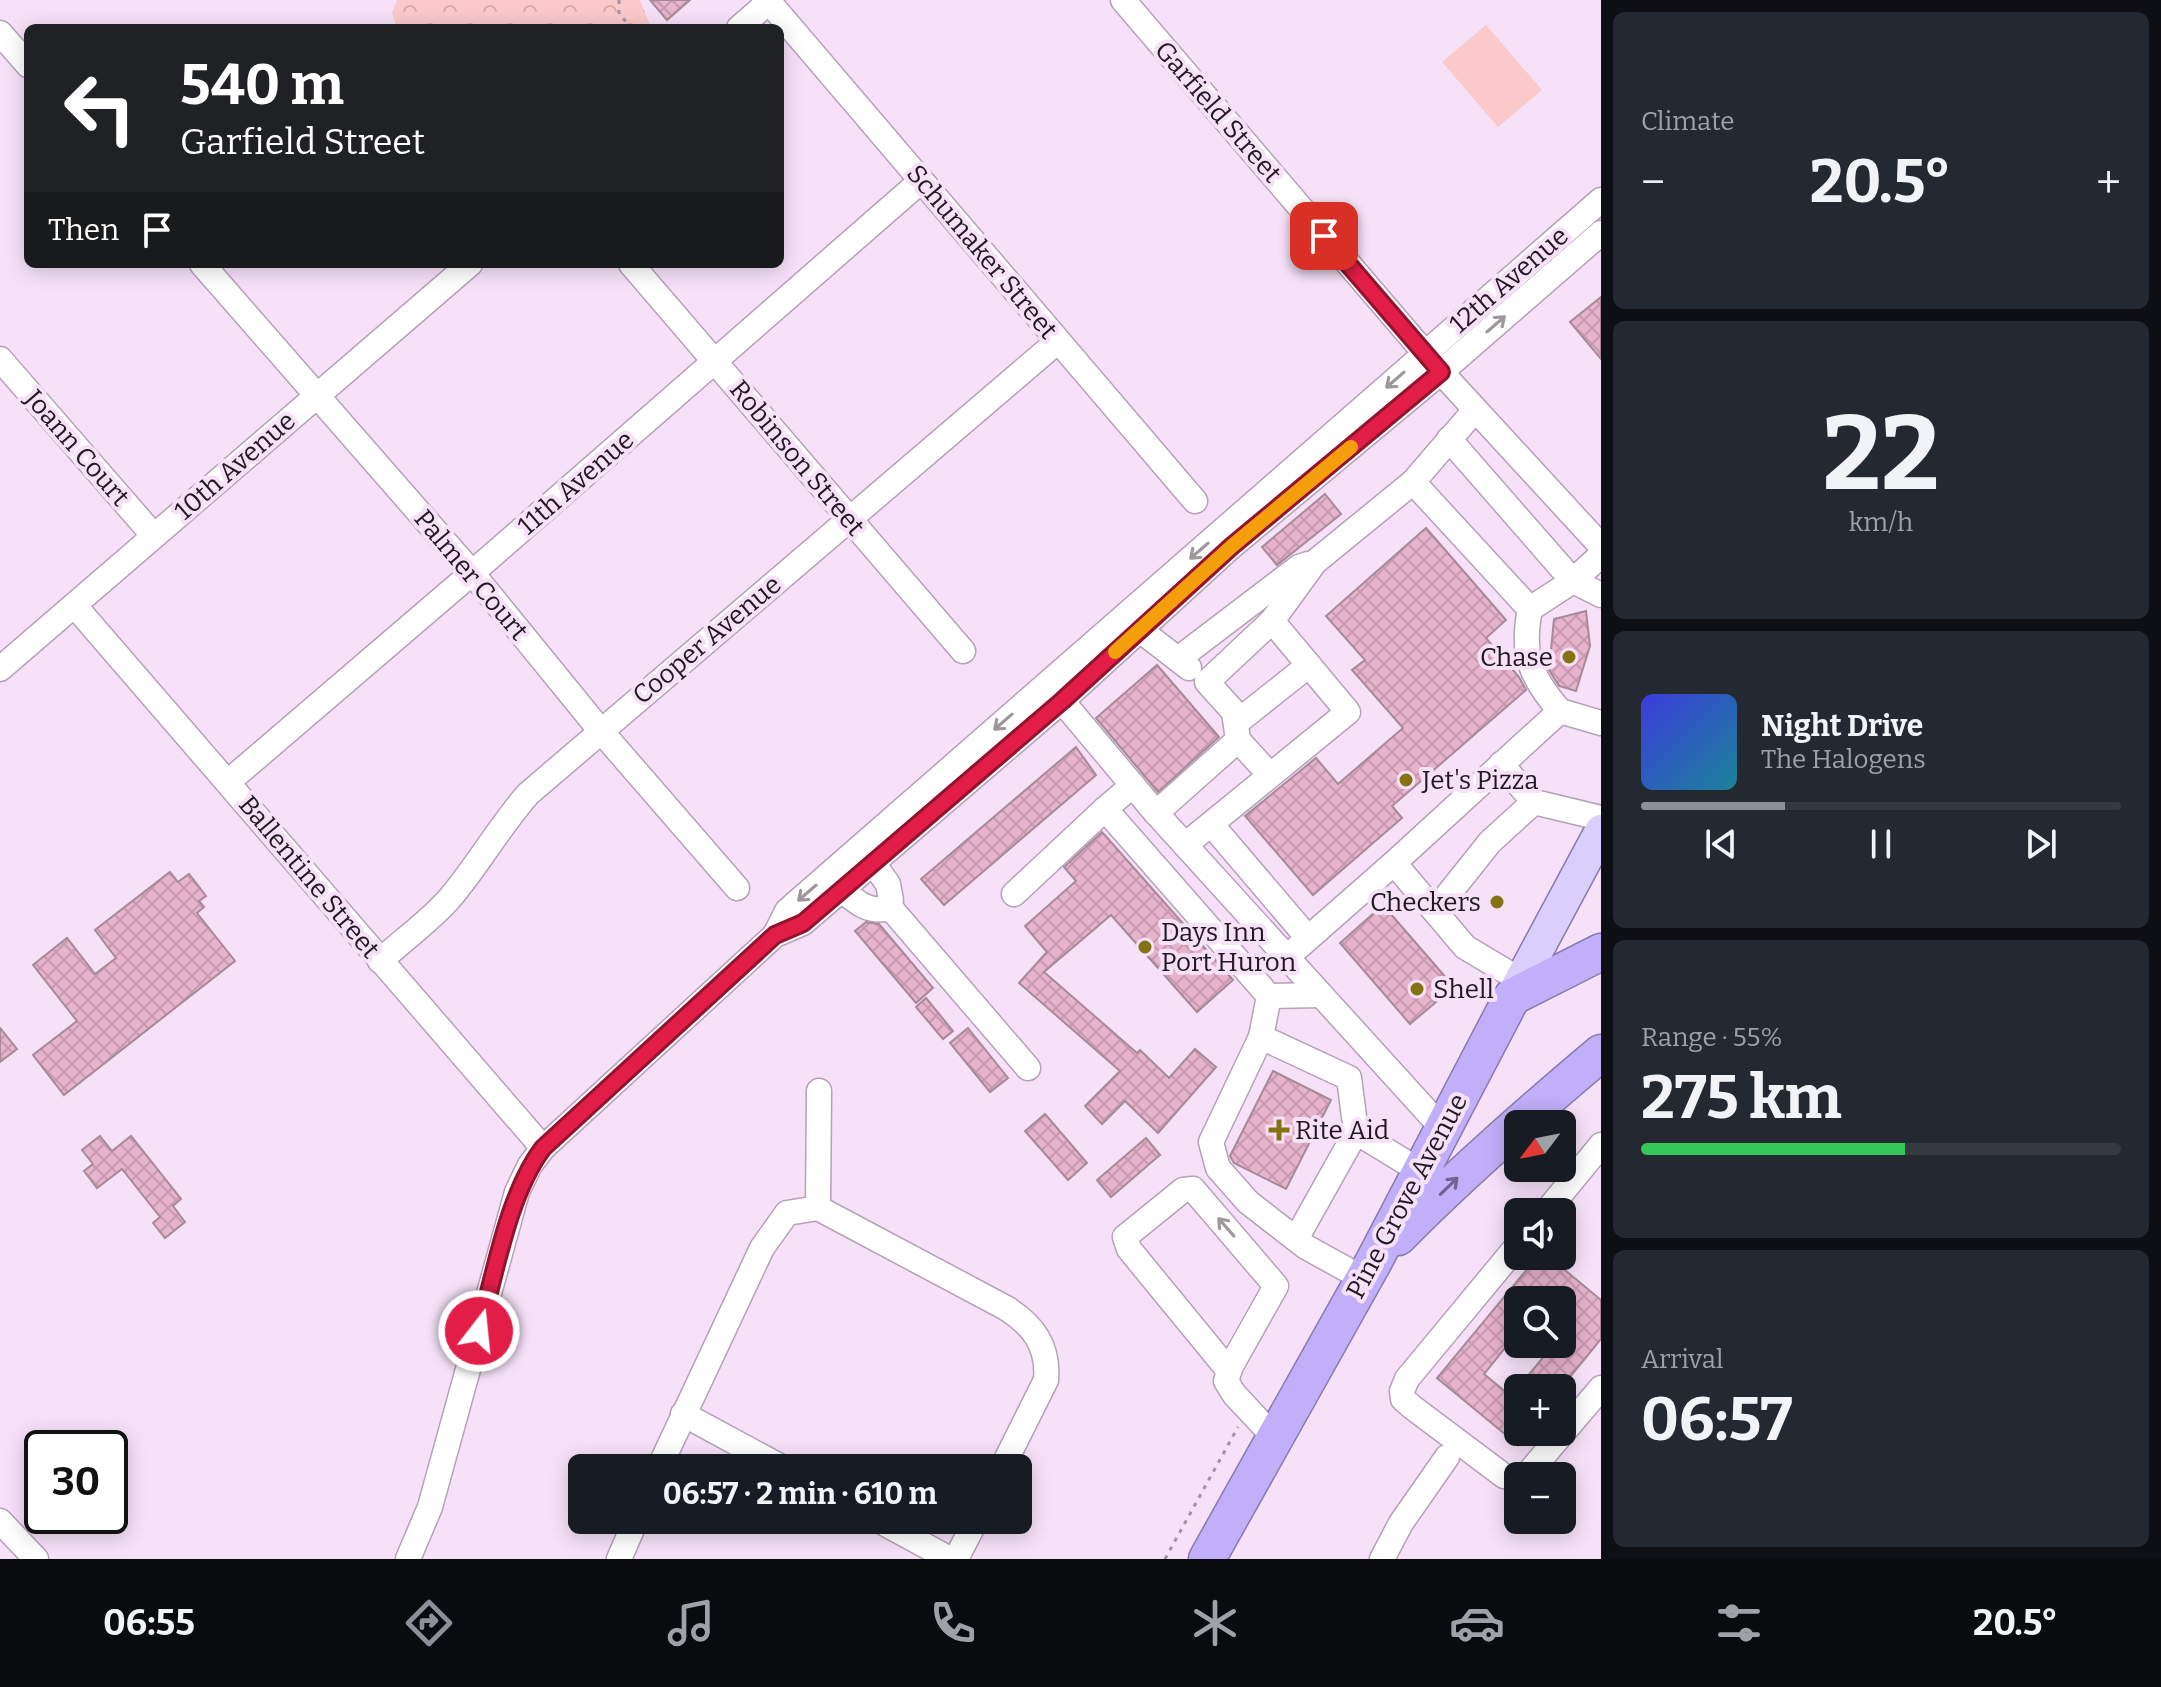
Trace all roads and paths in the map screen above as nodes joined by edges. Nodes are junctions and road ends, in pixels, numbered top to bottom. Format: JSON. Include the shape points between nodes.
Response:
{"nodes":[{"id":1,"x":619,"y":0,"type":"edge"},
{"id":2,"x":1123,"y":0,"type":"edge"},
{"id":3,"x":770,"y":1,"type":"edge"},
{"id":4,"x":628,"y":24,"type":"edge"},
{"id":5,"x":744,"y":24,"type":"edge"},
{"id":6,"x":0,"y":33,"type":"edge"},
{"id":7,"x":24,"y":60,"type":"edge"},
{"id":8,"x":921,"y":181,"type":"junction"},
{"id":9,"x":1601,"y":200,"type":"edge"},
{"id":10,"x":1601,"y":233,"type":"edge"},
{"id":11,"x":206,"y":268,"type":"edge"},
{"id":12,"x":465,"y":268,"type":"edge"},
{"id":13,"x":634,"y":268,"type":"edge"},
{"id":14,"x":1058,"y":341,"type":"junction"},
{"id":15,"x":0,"y":359,"type":"edge"},
{"id":16,"x":715,"y":361,"type":"junction"},
{"id":17,"x":1433,"y":363,"type":"junction"},
{"id":18,"x":317,"y":395,"type":"junction"},
{"id":19,"x":1475,"y":410,"type":"junction"},
{"id":20,"x":1449,"y":439,"type":"junction"},
{"id":21,"x":1528,"y":467,"type":"junction"},
{"id":22,"x":1413,"y":482,"type":"junction"},
{"id":23,"x":1498,"y":495,"type":"junction"},
{"id":24,"x":1195,"y":501,"type":"dead end"},
{"id":25,"x":849,"y":519,"type":"junction"},
{"id":26,"x":154,"y":536,"type":"junction"},
{"id":27,"x":1601,"y":546,"type":"edge"},
{"id":28,"x":1601,"y":555,"type":"edge"},
{"id":29,"x":1315,"y":562,"type":"junction"},
{"id":30,"x":472,"y":573,"type":"junction"},
{"id":31,"x":1573,"y":581,"type":"junction"},
{"id":32,"x":1601,"y":595,"type":"edge"},
{"id":33,"x":75,"y":606,"type":"junction"},
{"id":34,"x":1530,"y":609,"type":"junction"},
{"id":35,"x":1272,"y":621,"type":"junction"},
{"id":36,"x":1140,"y":630,"type":"junction"},
{"id":37,"x":963,"y":651,"type":"dead end"},
{"id":38,"x":1178,"y":659,"type":"junction"},
{"id":39,"x":1309,"y":665,"type":"junction"},
{"id":40,"x":0,"y":669,"type":"edge"},
{"id":41,"x":1207,"y":682,"type":"junction"},
{"id":42,"x":1062,"y":701,"type":"junction"},
{"id":43,"x":1560,"y":711,"type":"junction"},
{"id":44,"x":1599,"y":717,"type":"edge"},
{"id":45,"x":600,"y":730,"type":"junction"},
{"id":46,"x":1237,"y":732,"type":"junction"},
{"id":47,"x":1501,"y":764,"type":"junction"},
{"id":48,"x":1270,"y":775,"type":"junction"},
{"id":49,"x":228,"y":782,"type":"junction"},
{"id":50,"x":1133,"y":785,"type":"junction"},
{"id":51,"x":1534,"y":802,"type":"junction"},
{"id":52,"x":1105,"y":809,"type":"junction"},
{"id":53,"x":1156,"y":813,"type":"junction"},
{"id":54,"x":1601,"y":818,"type":"edge"},
{"id":55,"x":1211,"y":824,"type":"junction"},
{"id":56,"x":1601,"y":831,"type":"edge"},
{"id":57,"x":1185,"y":845,"type":"junction"},
{"id":58,"x":873,"y":863,"type":"junction"},
{"id":59,"x":1394,"y":863,"type":"junction"},
{"id":60,"x":737,"y":888,"type":"dead end"},
{"id":61,"x":842,"y":890,"type":"junction"},
{"id":62,"x":1014,"y":894,"type":"dead end"},
{"id":63,"x":888,"y":905,"type":"junction"},
{"id":64,"x":1435,"y":911,"type":"junction"},
{"id":65,"x":775,"y":935,"type":"junction"},
{"id":66,"x":1308,"y":938,"type":"junction"},
{"id":67,"x":1601,"y":952,"type":"edge"},
{"id":68,"x":1287,"y":957,"type":"junction"},
{"id":69,"x":380,"y":961,"type":"junction"},
{"id":70,"x":1516,"y":988,"type":"junction"},
{"id":71,"x":1321,"y":995,"type":"junction"},
{"id":72,"x":1269,"y":996,"type":"junction"},
{"id":73,"x":1356,"y":1033,"type":"junction"},
{"id":74,"x":1261,"y":1037,"type":"junction"},
{"id":75,"x":1601,"y":1053,"type":"edge"},
{"id":76,"x":1028,"y":1068,"type":"dead end"},
{"id":77,"x":1337,"y":1073,"type":"junction"},
{"id":78,"x":819,"y":1091,"type":"dead end"},
{"id":79,"x":1443,"y":1129,"type":"junction"},
{"id":80,"x":1356,"y":1132,"type":"junction"},
{"id":81,"x":1601,"y":1145,"type":"edge"},
{"id":82,"x":543,"y":1148,"type":"junction"},
{"id":83,"x":1420,"y":1171,"type":"junction"},
{"id":84,"x":1557,"y":1198,"type":"edge"},
{"id":85,"x":818,"y":1208,"type":"junction"},
{"id":86,"x":1296,"y":1239,"type":"junction"},
{"id":87,"x":1504,"y":1262,"type":"edge"},
{"id":88,"x":1369,"y":1270,"type":"junction"},
{"id":89,"x":1229,"y":1371,"type":"junction"},
{"id":90,"x":1601,"y":1388,"type":"edge"},
{"id":91,"x":1247,"y":1409,"type":"junction"},
{"id":92,"x":683,"y":1414,"type":"junction"},
{"id":93,"x":1275,"y":1438,"type":"junction"},
{"id":94,"x":665,"y":1454,"type":"edge"},
{"id":95,"x":757,"y":1454,"type":"edge"},
{"id":96,"x":1009,"y":1454,"type":"edge"},
{"id":97,"x":1447,"y":1457,"type":"dead end"},
{"id":98,"x":1538,"y":1462,"type":"edge"},
{"id":99,"x":1504,"y":1476,"type":"edge"},
{"id":100,"x":0,"y":1521,"type":"edge"},
{"id":101,"x":630,"y":1534,"type":"edge"},
{"id":102,"x":905,"y":1534,"type":"edge"},
{"id":103,"x":968,"y":1534,"type":"edge"},
{"id":104,"x":36,"y":1559,"type":"edge"},
{"id":105,"x":408,"y":1559,"type":"edge"},
{"id":106,"x":619,"y":1559,"type":"edge"},
{"id":107,"x":953,"y":1559,"type":"edge"},
{"id":108,"x":1165,"y":1559,"type":"edge"},
{"id":109,"x":1207,"y":1559,"type":"edge"},
{"id":110,"x":1382,"y":1559,"type":"edge"}],
"edges":[{"from":1,"to":4,"type":"path","via":[[619,14]]},
{"from":2,"to":17,"type":"street","name":"Garfield Street"},
{"from":3,"to":5,"type":"street"},
{"from":3,"to":8,"type":"street","name":"Schumaker Street"},
{"from":6,"to":7,"type":"street"},
{"from":8,"to":14,"type":"street","name":"Schumaker Street"},
{"from":8,"to":16,"type":"street","name":"11th Avenue"},
{"from":9,"to":17,"type":"street","name":"12th Avenue"},
{"from":17,"to":10,"type":"street","name":"12th Avenue","one_way":true},
{"from":11,"to":18,"type":"street","name":"Palmer Court"},
{"from":12,"to":18,"type":"street","name":"10th Avenue"},
{"from":13,"to":16,"type":"street","name":"Robinson Street"},
{"from":14,"to":24,"type":"street","name":"Schumaker Street"},
{"from":14,"to":25,"type":"street","name":"Cooper Avenue"},
{"from":15,"to":26,"type":"street","name":"Joann Court"},
{"from":16,"to":25,"type":"street","name":"Robinson Street"},
{"from":16,"to":30,"type":"street","name":"11th Avenue"},
{"from":17,"to":19,"type":"street","name":"Garfield Street"},
{"from":17,"to":36,"type":"street","name":"12th Avenue"},
{"from":17,"to":65,"type":"street","name":"12th Avenue","one_way":true,"via":[[787,911]]},
{"from":18,"to":26,"type":"street","name":"10th Avenue"},
{"from":18,"to":30,"type":"street","name":"Palmer Court"},
{"from":19,"to":20,"type":"street"},
{"from":19,"to":21,"type":"street","name":"Garfield Street"},
{"from":20,"to":22,"type":"street"},
{"from":20,"to":23,"type":"street"},
{"from":21,"to":23,"type":"street"},
{"from":21,"to":27,"type":"street","name":"Garfield Street"},
{"from":22,"to":29,"type":"street"},
{"from":22,"to":34,"type":"street"},
{"from":23,"to":31,"type":"street"},
{"from":25,"to":37,"type":"street","name":"Robinson Street"},
{"from":25,"to":45,"type":"street","name":"Cooper Avenue"},
{"from":26,"to":33,"type":"street","name":"10th Avenue"},
{"from":28,"to":31,"type":"street"},
{"from":29,"to":35,"type":"street"},
{"from":29,"to":38,"type":"street","via":[[1299,567]]},
{"from":30,"to":45,"type":"street","name":"Palmer Court"},
{"from":30,"to":49,"type":"street","name":"11th Avenue"},
{"from":31,"to":32,"type":"street"},
{"from":31,"to":34,"type":"street"},
{"from":33,"to":40,"type":"street","name":"10th Avenue"},
{"from":33,"to":49,"type":"street","name":"Ballentine Street"},
{"from":34,"to":43,"type":"street","via":[[1526,653],[1535,678]]},
{"from":35,"to":39,"type":"street"},
{"from":35,"to":41,"type":"street"},
{"from":36,"to":38,"type":"street"},
{"from":36,"to":42,"type":"street","name":"12th Avenue"},
{"from":38,"to":41,"type":"street"},
{"from":39,"to":46,"type":"street"},
{"from":39,"to":48,"type":"street","via":[[1348,712]]},
{"from":41,"to":46,"type":"street","via":[[1234,712]]},
{"from":42,"to":50,"type":"street"},
{"from":42,"to":58,"type":"street","name":"12th Avenue"},
{"from":43,"to":44,"type":"street"},
{"from":43,"to":47,"type":"street"},
{"from":45,"to":60,"type":"street","name":"Palmer Court"},
{"from":45,"to":69,"type":"street","name":"Cooper Avenue","via":[[528,794],[447,902]]},
{"from":46,"to":48,"type":"street"},
{"from":46,"to":53,"type":"street"},
{"from":47,"to":51,"type":"street"},
{"from":47,"to":59,"type":"street"},
{"from":48,"to":55,"type":"street"},
{"from":49,"to":69,"type":"street","name":"Ballentine Street"},
{"from":50,"to":52,"type":"street"},
{"from":50,"to":53,"type":"street"},
{"from":51,"to":54,"type":"street"},
{"from":51,"to":64,"type":"street","via":[[1490,842]]},
{"from":52,"to":62,"type":"street"},
{"from":52,"to":72,"type":"street"},
{"from":53,"to":57,"type":"street"},
{"from":55,"to":57,"type":"street"},
{"from":55,"to":66,"type":"street"},
{"from":56,"to":70,"type":"main road","name":"Pine Grove Avenue"},
{"from":57,"to":68,"type":"street"},
{"from":58,"to":61,"type":"street","name":"12th Avenue"},
{"from":58,"to":63,"type":"street","via":[[888,884]]},
{"from":59,"to":64,"type":"street"},
{"from":59,"to":66,"type":"street"},
{"from":61,"to":63,"type":"street","via":[[875,911]]},
{"from":61,"to":65,"type":"street","name":"12th Avenue","via":[[803,923]]},
{"from":63,"to":76,"type":"street"},
{"from":64,"to":70,"type":"street","via":[[1465,947]]},
{"from":65,"to":82,"type":"street","name":"12th Avenue"},
{"from":66,"to":68,"type":"street"},
{"from":67,"to":70,"type":"highway"},
{"from":68,"to":71,"type":"street"},
{"from":69,"to":82,"type":"street","name":"Ballentine Street"},
{"from":70,"to":79,"type":"highway","name":"Pine Grove Avenue"},
{"from":71,"to":72,"type":"street"},
{"from":71,"to":73,"type":"street"},
{"from":72,"to":74,"type":"street"},
{"from":73,"to":77,"type":"street"},
{"from":73,"to":79,"type":"street"},
{"from":74,"to":77,"type":"street"},
{"from":74,"to":86,"type":"street","via":[[1211,1142],[1218,1168],[1248,1202]]},
{"from":88,"to":75,"type":"highway","one_way":true,"via":[[1461,1174]]},
{"from":77,"to":80,"type":"street","via":[[1349,1078]]},
{"from":78,"to":85,"type":"street"},
{"from":79,"to":83,"type":"highway","name":"Pine Grove Avenue"},
{"from":80,"to":83,"type":"street"},
{"from":80,"to":86,"type":"street"},
{"from":81,"to":84,"type":"street"},
{"from":82,"to":105,"type":"street","name":"12th Avenue","via":[[517,1192],[430,1507]]},
{"from":83,"to":88,"type":"highway","name":"Pine Grove Avenue"},
{"from":85,"to":92,"type":"street","via":[[787,1213],[762,1248]]},
{"from":85,"to":96,"type":"street","via":[[1027,1322],[1047,1368]]},
{"from":86,"to":88,"type":"street"},
{"from":87,"to":99,"type":"street","via":[[1402,1391],[1412,1407]]},
{"from":88,"to":93,"type":"highway","name":"Pine Grove Avenue"},
{"from":89,"to":89,"type":"street","one_way":true,"via":[[1276,1286],[1193,1189],[1183,1190],[1125,1237],[1129,1249]]},
{"from":89,"to":91,"type":"street","via":[[1226,1381]]},
{"from":90,"to":98,"type":"street"},
{"from":91,"to":93,"type":"street"},
{"from":91,"to":108,"type":"path"},
{"from":92,"to":94,"type":"street"},
{"from":92,"to":95,"type":"street"},
{"from":93,"to":109,"type":"highway","name":"Pine Grove Avenue"},
{"from":97,"to":110,"type":"street"},
{"from":100,"to":104,"type":"street"},
{"from":101,"to":106,"type":"street"},
{"from":102,"to":107,"type":"street"},
{"from":103,"to":107,"type":"street"}]}
